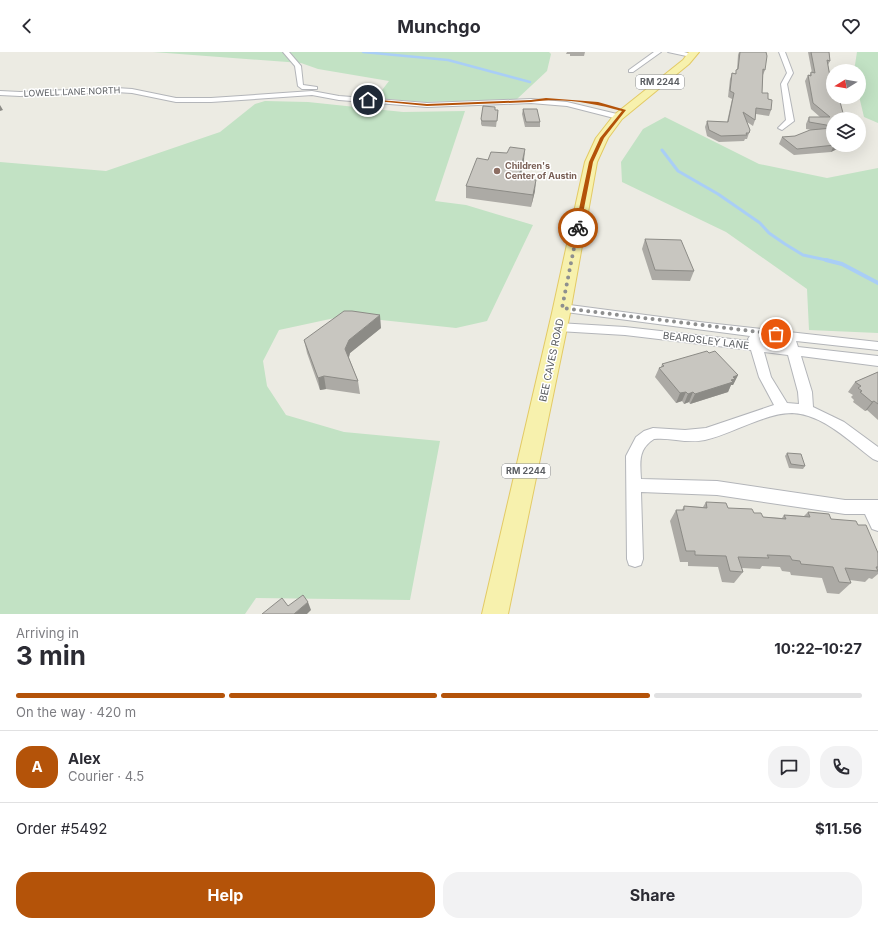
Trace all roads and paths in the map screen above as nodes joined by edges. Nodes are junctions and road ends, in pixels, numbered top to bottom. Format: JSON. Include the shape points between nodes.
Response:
{"nodes":[{"id":1,"x":286,"y":52,"type":"edge"},
{"id":2,"x":658,"y":52,"type":"edge"},
{"id":3,"x":671,"y":52,"type":"edge"},
{"id":4,"x":782,"y":52,"type":"edge"},
{"id":5,"x":692,"y":54,"type":"edge"},
{"id":6,"x":630,"y":71,"type":"dead end"},
{"id":7,"x":0,"y":93,"type":"edge"},
{"id":8,"x":320,"y":94,"type":"junction"},
{"id":9,"x":531,"y":101,"type":"junction"},
{"id":10,"x":598,"y":104,"type":"dead end"},
{"id":11,"x":620,"y":112,"type":"junction"},
{"id":12,"x":782,"y":128,"type":"dead end"},
{"id":13,"x":560,"y":318,"type":"junction"},
{"id":14,"x":752,"y":332,"type":"junction"},
{"id":15,"x":789,"y":336,"type":"junction"},
{"id":16,"x":756,"y":346,"type":"junction"},
{"id":17,"x":878,"y":346,"type":"edge"},
{"id":18,"x":794,"y":350,"type":"junction"},
{"id":19,"x":878,"y":361,"type":"edge"},
{"id":20,"x":783,"y":408,"type":"junction"},
{"id":21,"x":806,"y":410,"type":"junction"},
{"id":22,"x":878,"y":455,"type":"edge"},
{"id":23,"x":634,"y":485,"type":"junction"},
{"id":24,"x":874,"y":507,"type":"edge"},
{"id":25,"x":878,"y":524,"type":"edge"},
{"id":26,"x":635,"y":559,"type":"dead end"},
{"id":27,"x":495,"y":614,"type":"edge"}],
"edges":[{"from":1,"to":8,"type":"street","via":[[296,63],[300,85],[322,89]]},
{"from":2,"to":6,"type":"street"},
{"from":3,"to":5,"type":"street"},
{"from":4,"to":12,"type":"street","via":[[790,73],[784,84],[790,121]]},
{"from":5,"to":11,"type":"main road","name":"BEE CAVES ROAD","number":"RM 2244","via":[[686,62]]},
{"from":7,"to":8,"type":"street","name":"LOWELL LANE NORTH","via":[[116,90],[176,100]]},
{"from":8,"to":9,"type":"street","via":[[339,98],[427,105]]},
{"from":9,"to":10,"type":"street","via":[[546,99]]},
{"from":9,"to":11,"type":"street"},
{"from":11,"to":13,"type":"main road","name":"BEE CAVES ROAD","number":"RM 2244","via":[[602,138],[591,162]]},
{"from":13,"to":14,"type":"street","name":"BEARDSLEY LANE"},
{"from":13,"to":16,"type":"street","name":"BEARDSLEY LANE","via":[[625,331]]},
{"from":13,"to":27,"type":"main road","name":"BEE CAVES ROAD","number":"RM 2244"},
{"from":14,"to":15,"type":"street","name":"BEARDSLEY LANE"},
{"from":14,"to":16,"type":"street"},
{"from":15,"to":17,"type":"street","name":"BEARDSLEY LANE"},
{"from":15,"to":18,"type":"street"},
{"from":16,"to":18,"type":"street","name":"BEARDSLEY LANE"},
{"from":16,"to":20,"type":"street","via":[[765,377]]},
{"from":18,"to":19,"type":"street","name":"BEARDSLEY LANE"},
{"from":18,"to":21,"type":"street","via":[[805,392]]},
{"from":20,"to":21,"type":"street"},
{"from":20,"to":23,"type":"street","via":[[709,433],[686,436],[662,433],[648,436],[635,450]]},
{"from":21,"to":22,"type":"street","via":[[835,424]]},
{"from":23,"to":24,"type":"street","via":[[717,488],[838,506]]},
{"from":23,"to":26,"type":"street"},
{"from":24,"to":25,"type":"street"}]}
